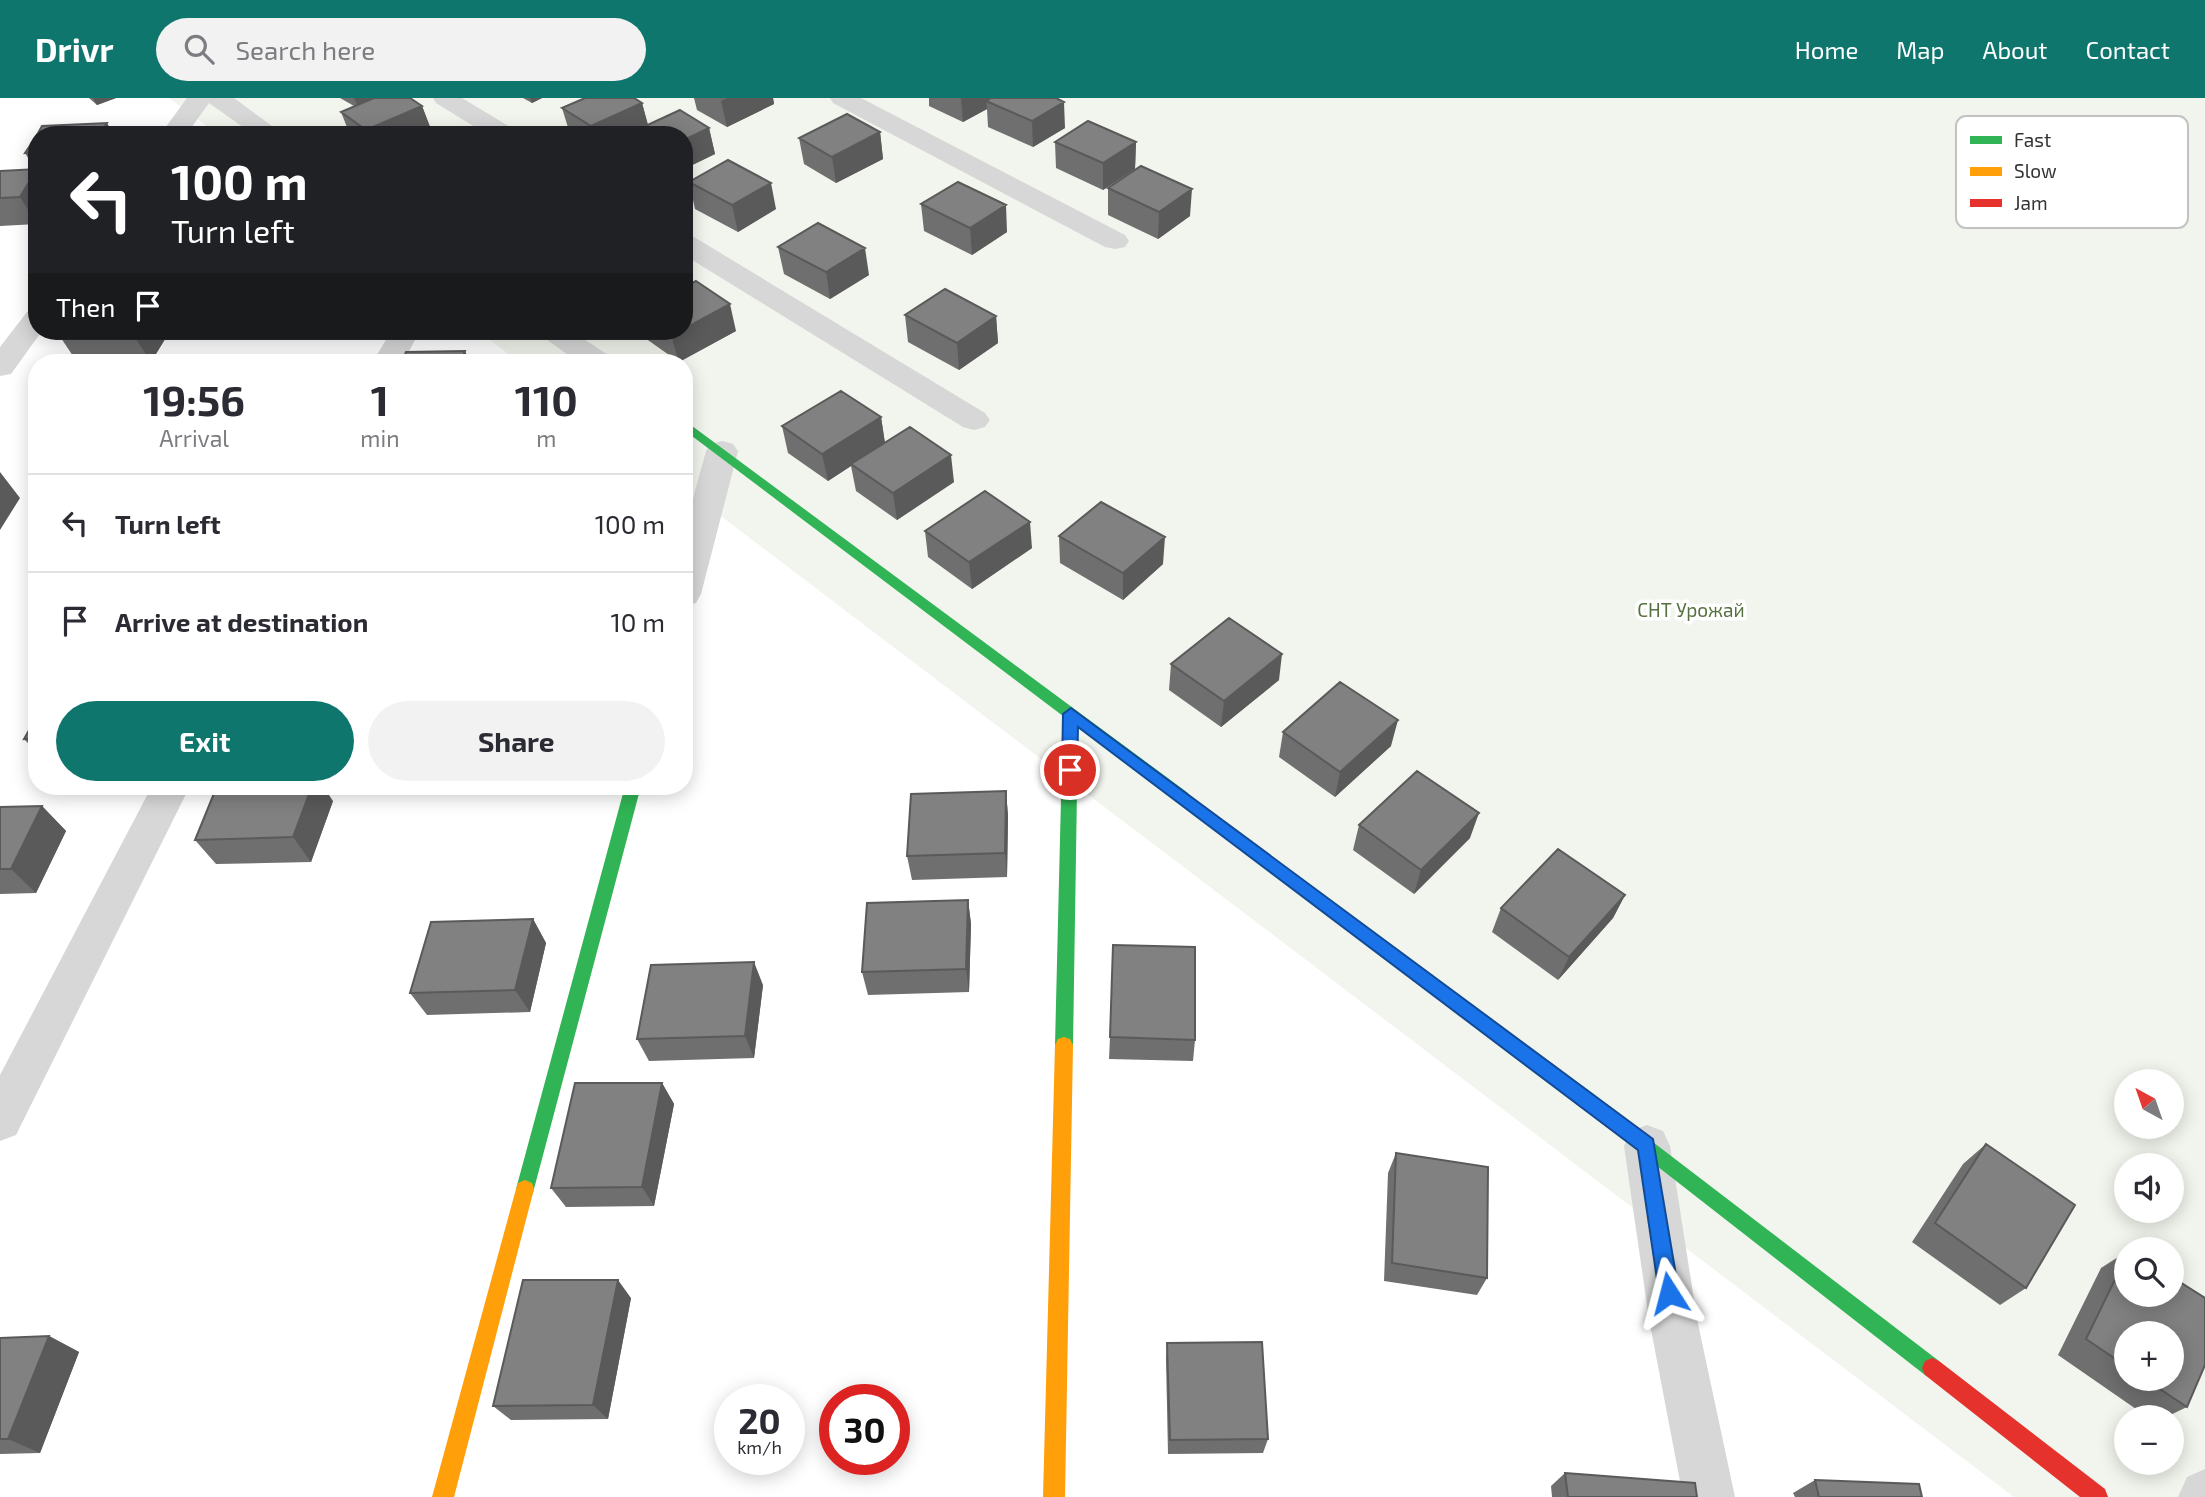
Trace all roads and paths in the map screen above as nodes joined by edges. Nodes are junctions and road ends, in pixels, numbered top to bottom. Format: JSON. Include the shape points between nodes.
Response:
{"nodes":[{"id":1,"x":200,"y":98,"type":"edge"},
{"id":2,"x":218,"y":98,"type":"edge"},
{"id":3,"x":445,"y":98,"type":"edge"},
{"id":4,"x":842,"y":98,"type":"edge"},
{"id":5,"x":180,"y":126,"type":"edge"},
{"id":6,"x":258,"y":126,"type":"edge"},
{"id":7,"x":491,"y":126,"type":"edge"},
{"id":8,"x":1115,"y":241,"type":"dead end"},
{"id":9,"x":693,"y":248,"type":"edge"},
{"id":10,"x":28,"y":330,"type":"edge"},
{"id":11,"x":566,"y":340,"type":"edge"},
{"id":12,"x":586,"y":354,"type":"edge"},
{"id":13,"x":0,"y":367,"type":"edge"},
{"id":14,"x":974,"y":420,"type":"dead end"},
{"id":15,"x":693,"y":430,"type":"edge"},
{"id":16,"x":722,"y":451,"type":"junction"},
{"id":17,"x":693,"y":560,"type":"edge"},
{"id":18,"x":1071,"y":714,"type":"junction"},
{"id":19,"x":166,"y":795,"type":"edge"},
{"id":20,"x":631,"y":795,"type":"edge"},
{"id":21,"x":0,"y":1120,"type":"edge"},
{"id":22,"x":1647,"y":1146,"type":"junction"},
{"id":23,"x":443,"y":1497,"type":"edge"},
{"id":24,"x":1054,"y":1497,"type":"edge"},
{"id":25,"x":1709,"y":1497,"type":"edge"},
{"id":26,"x":2097,"y":1497,"type":"edge"}],
"edges":[{"from":1,"to":5,"type":"street"},
{"from":2,"to":6,"type":"street"},
{"from":3,"to":7,"type":"street"},
{"from":4,"to":8,"type":"street"},
{"from":9,"to":14,"type":"street"},
{"from":10,"to":13,"type":"street"},
{"from":11,"to":12,"type":"street"},
{"from":15,"to":16,"type":"street"},
{"from":16,"to":17,"type":"street"},
{"from":16,"to":18,"type":"street"},
{"from":18,"to":22,"type":"street"},
{"from":18,"to":24,"type":"street"},
{"from":19,"to":21,"type":"street"},
{"from":20,"to":23,"type":"street"},
{"from":22,"to":25,"type":"street","via":[[1673,1319]]},
{"from":22,"to":26,"type":"street"}]}
